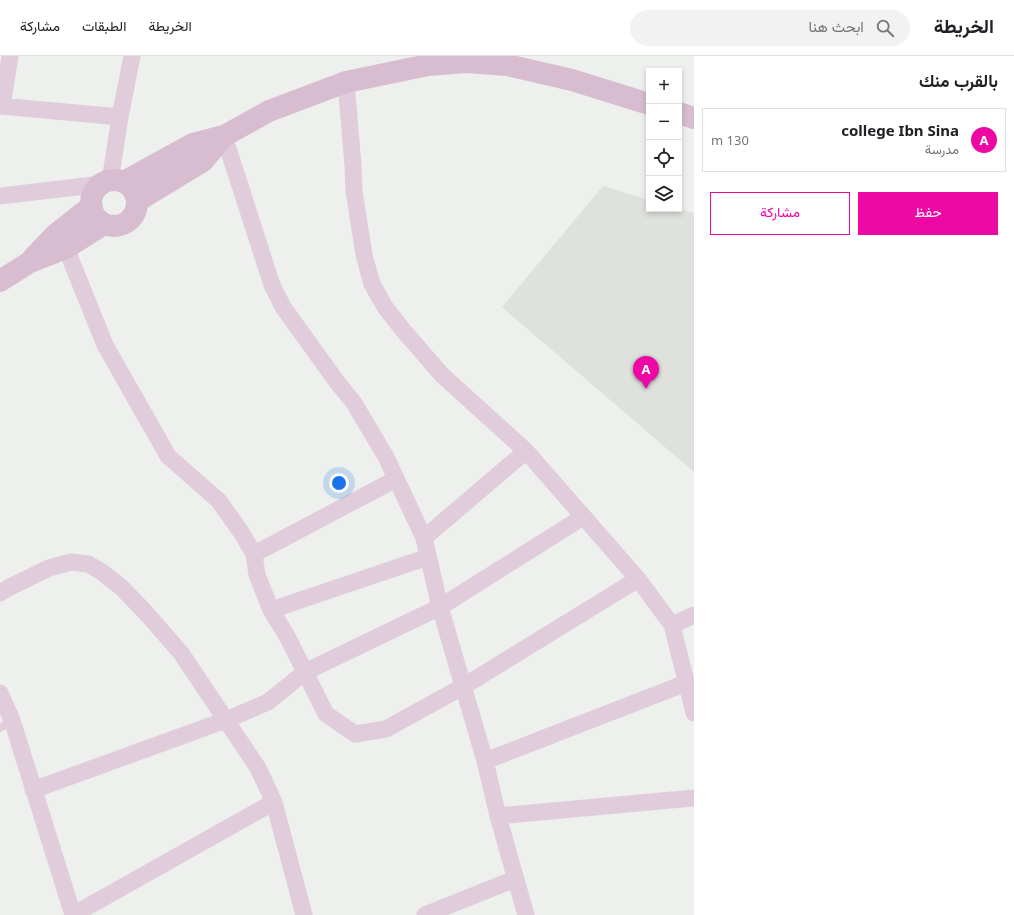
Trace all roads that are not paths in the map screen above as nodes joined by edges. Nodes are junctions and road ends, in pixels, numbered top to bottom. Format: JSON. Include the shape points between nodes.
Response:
{"nodes":[{"id":1,"x":10,"y":56,"type":"edge"},
{"id":2,"x":132,"y":56,"type":"edge"},
{"id":3,"x":482,"y":59,"type":"edge"},
{"id":4,"x":346,"y":82,"type":"junction"},
{"id":5,"x":646,"y":103,"type":"edge"},
{"id":6,"x":1,"y":106,"type":"edge"},
{"id":7,"x":682,"y":114,"type":"edge"},
{"id":8,"x":120,"y":117,"type":"junction"},
{"id":9,"x":694,"y":118,"type":"edge"},
{"id":10,"x":224,"y":136,"type":"junction"},
{"id":11,"x":112,"y":182,"type":"junction"},
{"id":12,"x":0,"y":196,"type":"edge"},
{"id":13,"x":137,"y":201,"type":"junction"},
{"id":14,"x":98,"y":215,"type":"junction"},
{"id":15,"x":66,"y":248,"type":"junction"},
{"id":16,"x":30,"y":262,"type":"junction"},
{"id":17,"x":0,"y":281,"type":"edge"},
{"id":18,"x":526,"y":451,"type":"junction"},
{"id":19,"x":396,"y":479,"type":"junction"},
{"id":20,"x":584,"y":517,"type":"junction"},
{"id":21,"x":424,"y":538,"type":"junction"},
{"id":22,"x":254,"y":554,"type":"junction"},
{"id":23,"x":428,"y":557,"type":"junction"},
{"id":24,"x":638,"y":579,"type":"junction"},
{"id":25,"x":0,"y":593,"type":"edge"},
{"id":26,"x":440,"y":607,"type":"junction"},
{"id":27,"x":271,"y":610,"type":"junction"},
{"id":28,"x":694,"y":615,"type":"edge"},
{"id":29,"x":672,"y":625,"type":"junction"},
{"id":30,"x":305,"y":672,"type":"junction"},
{"id":31,"x":464,"y":686,"type":"junction"},
{"id":32,"x":690,"y":689,"type":"edge"},
{"id":33,"x":0,"y":693,"type":"edge"},
{"id":34,"x":694,"y":713,"type":"edge"},
{"id":35,"x":226,"y":720,"type":"junction"},
{"id":36,"x":6,"y":724,"type":"edge"},
{"id":37,"x":485,"y":761,"type":"junction"},
{"id":38,"x":33,"y":790,"type":"junction"},
{"id":39,"x":694,"y":798,"type":"edge"},
{"id":40,"x":274,"y":802,"type":"junction"},
{"id":41,"x":498,"y":816,"type":"junction"},
{"id":42,"x":515,"y":879,"type":"junction"},
{"id":43,"x":73,"y":915,"type":"edge"},
{"id":44,"x":304,"y":915,"type":"edge"},
{"id":45,"x":425,"y":915,"type":"edge"},
{"id":46,"x":526,"y":915,"type":"edge"}],
"edges":[{"from":1,"to":6,"type":"street"},
{"from":2,"to":8,"type":"street"},
{"from":3,"to":4,"type":"main road","via":[[428,65]]},
{"from":3,"to":5,"type":"main road","via":[[572,80]]},
{"from":4,"to":10,"type":"main road","via":[[269,110]]},
{"from":4,"to":18,"type":"street","via":[[354,192],[364,255],[372,284],[385,307],[442,374]]},
{"from":6,"to":8,"type":"street"},
{"from":7,"to":9,"type":"main road"},
{"from":8,"to":11,"type":"street"},
{"from":10,"to":11,"type":"main road","via":[[193,144]]},
{"from":10,"to":13,"type":"main road","via":[[203,161]]},
{"from":10,"to":19,"type":"street","via":[[272,285],[283,307],[354,403]]},
{"from":11,"to":12,"type":"street"},
{"from":11,"to":13,"type":"main road","via":[[133,190]]},
{"from":11,"to":14,"type":"main road","via":[[96,190],[92,198]]},
{"from":13,"to":14,"type":"main road","via":[[133,217],[120,226],[112,226]]},
{"from":14,"to":15,"type":"main road"},
{"from":14,"to":16,"type":"main road","via":[[55,234]]},
{"from":15,"to":16,"type":"main road"},
{"from":15,"to":22,"type":"street","via":[[105,345],[168,456],[219,501]]},
{"from":16,"to":17,"type":"main road"},
{"from":18,"to":20,"type":"street"},
{"from":18,"to":21,"type":"street"},
{"from":19,"to":21,"type":"street"},
{"from":19,"to":22,"type":"street"},
{"from":20,"to":24,"type":"street"},
{"from":20,"to":26,"type":"street"},
{"from":21,"to":23,"type":"street"},
{"from":22,"to":27,"type":"street","via":[[257,576]]},
{"from":23,"to":26,"type":"street"},
{"from":23,"to":27,"type":"street"},
{"from":24,"to":29,"type":"street"},
{"from":24,"to":31,"type":"street"},
{"from":25,"to":35,"type":"street","via":[[49,568],[71,562],[92,566],[122,588],[146,613],[181,654]]},
{"from":26,"to":30,"type":"street"},
{"from":26,"to":31,"type":"street"},
{"from":27,"to":30,"type":"street"},
{"from":28,"to":29,"type":"street"},
{"from":29,"to":32,"type":"street"},
{"from":30,"to":31,"type":"street","via":[[326,714],[355,734],[386,729]]},
{"from":30,"to":35,"type":"street","via":[[268,702]]},
{"from":31,"to":37,"type":"street"},
{"from":32,"to":34,"type":"street"},
{"from":32,"to":37,"type":"street"},
{"from":33,"to":36,"type":"street"},
{"from":35,"to":38,"type":"street"},
{"from":35,"to":40,"type":"street","via":[[258,768]]},
{"from":36,"to":38,"type":"street"},
{"from":37,"to":41,"type":"street"},
{"from":38,"to":43,"type":"street"},
{"from":39,"to":41,"type":"street"},
{"from":40,"to":43,"type":"street"},
{"from":40,"to":44,"type":"street"},
{"from":41,"to":42,"type":"street"},
{"from":42,"to":45,"type":"street"},
{"from":42,"to":46,"type":"street"}]}
